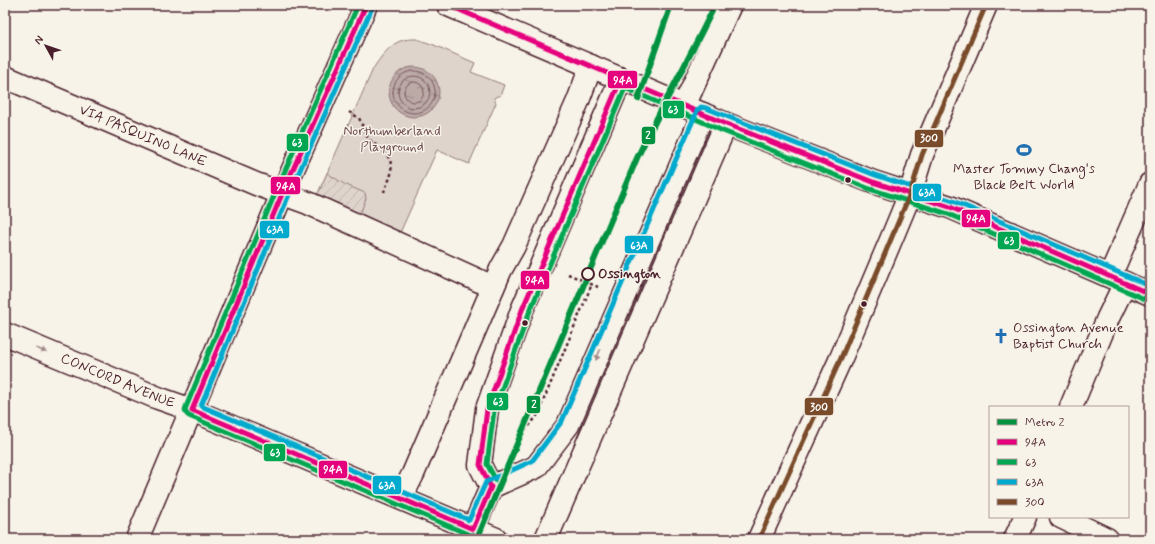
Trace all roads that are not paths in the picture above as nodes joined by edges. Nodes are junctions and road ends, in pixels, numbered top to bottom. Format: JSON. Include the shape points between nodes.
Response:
{"nodes":[{"id":1,"x":366,"y":5,"type":"edge"},
{"id":2,"x":448,"y":5,"type":"edge"},
{"id":3,"x":730,"y":5,"type":"edge"},
{"id":4,"x":986,"y":5,"type":"edge"},
{"id":5,"x":591,"y":66,"type":"junction"},
{"id":6,"x":5,"y":77,"type":"edge"},
{"id":7,"x":621,"y":79,"type":"junction"},
{"id":8,"x":693,"y":110,"type":"junction"},
{"id":9,"x":726,"y":124,"type":"junction"},
{"id":10,"x":1150,"y":184,"type":"edge"},
{"id":11,"x":282,"y":194,"type":"junction"},
{"id":12,"x":910,"y":194,"type":"junction"},
{"id":13,"x":1118,"y":279,"type":"junction"},
{"id":14,"x":493,"y":287,"type":"junction"},
{"id":15,"x":1150,"y":294,"type":"edge"},
{"id":16,"x":5,"y":334,"type":"edge"},
{"id":17,"x":1071,"y":406,"type":"edge"},
{"id":18,"x":192,"y":410,"type":"junction"},
{"id":19,"x":491,"y":486,"type":"junction"},
{"id":20,"x":401,"y":498,"type":"junction"},
{"id":21,"x":1024,"y":518,"type":"edge"},
{"id":22,"x":1063,"y":518,"type":"edge"},
{"id":23,"x":473,"y":529,"type":"junction"},
{"id":24,"x":137,"y":539,"type":"edge"},
{"id":25,"x":496,"y":539,"type":"edge"},
{"id":26,"x":546,"y":539,"type":"edge"},
{"id":27,"x":759,"y":539,"type":"edge"},
{"id":28,"x":1015,"y":539,"type":"edge"},
{"id":29,"x":1107,"y":539,"type":"edge"}],
"edges":[{"from":1,"to":11,"type":"street"},
{"from":2,"to":5,"type":"street"},
{"from":3,"to":8,"type":"street"},
{"from":4,"to":12,"type":"street","via":[[922,155]]},
{"from":5,"to":7,"type":"street"},
{"from":5,"to":14,"type":"street","via":[[514,246]]},
{"from":6,"to":11,"type":"street","name":"VIA PASQUINO LANE"},
{"from":7,"to":8,"type":"street"},
{"from":7,"to":19,"type":"street","via":[[522,310],[488,409],[480,465]]},
{"from":8,"to":9,"type":"street"},
{"from":8,"to":19,"type":"street","one_way":true,"via":[[568,425],[536,467]]},
{"from":9,"to":12,"type":"street"},
{"from":9,"to":26,"type":"street"},
{"from":10,"to":13,"type":"street"},
{"from":11,"to":14,"type":"street","name":"VIA PASQUINO LANE","via":[[308,203]]},
{"from":11,"to":18,"type":"street"},
{"from":12,"to":13,"type":"street","via":[[950,207]]},
{"from":12,"to":27,"type":"street","via":[[841,358]]},
{"from":13,"to":15,"type":"street"},
{"from":13,"to":17,"type":"street","via":[[1108,318]]},
{"from":14,"to":20,"type":"street"},
{"from":16,"to":18,"type":"street","name":"CONCORD AVENUE","one_way":true},
{"from":18,"to":20,"type":"street","name":"CONCORD AVENUE"},
{"from":18,"to":24,"type":"street"},
{"from":19,"to":23,"type":"street"},
{"from":20,"to":23,"type":"street","name":"CONCORD AVENUE"},
{"from":21,"to":28,"type":"street"},
{"from":22,"to":29,"type":"street"},
{"from":23,"to":25,"type":"street","name":"CONCORD AVENUE"}]}
